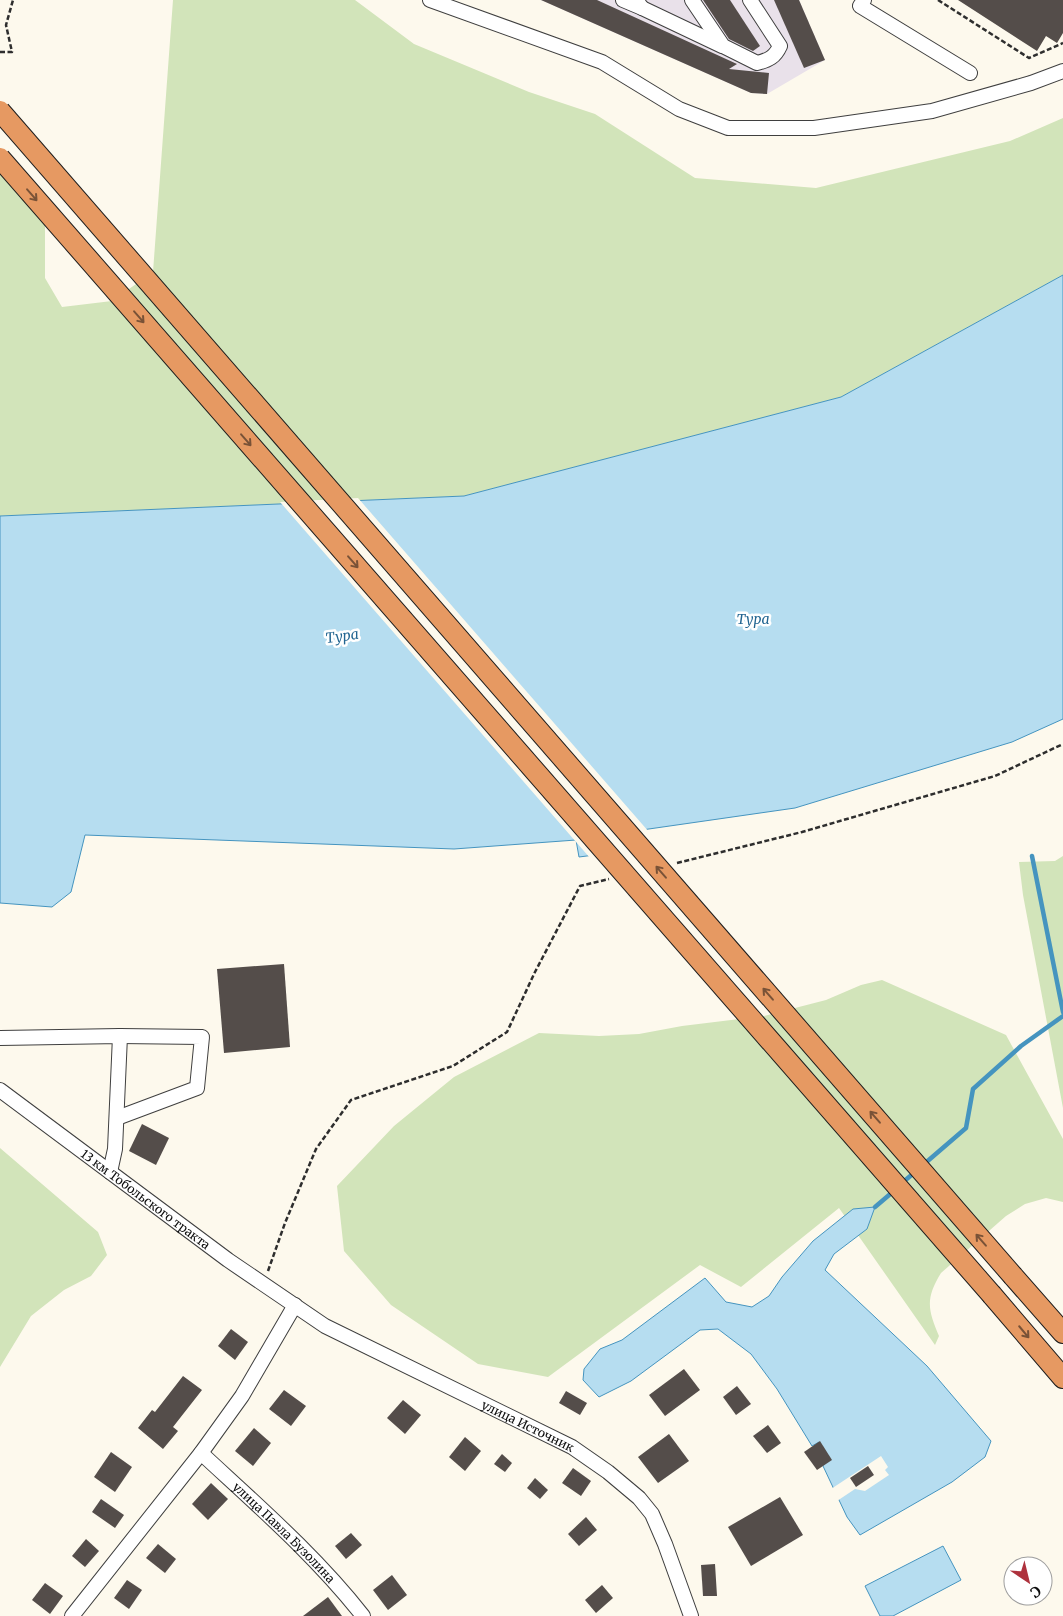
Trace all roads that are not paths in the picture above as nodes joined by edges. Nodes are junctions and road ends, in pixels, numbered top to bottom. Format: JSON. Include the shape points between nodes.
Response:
{"nodes":[{"id":1,"x":430,"y":0,"type":"edge"},
{"id":2,"x":623,"y":0,"type":"edge"},
{"id":3,"x":692,"y":0,"type":"edge"},
{"id":4,"x":750,"y":0,"type":"edge"},
{"id":5,"x":864,"y":0,"type":"edge"},
{"id":6,"x":640,"y":4,"type":"edge"},
{"id":7,"x":722,"y":46,"type":"junction"},
{"id":8,"x":1063,"y":71,"type":"edge"},
{"id":9,"x":970,"y":73,"type":"dead end"},
{"id":10,"x":0,"y":111,"type":"edge"},
{"id":11,"x":0,"y":158,"type":"edge"},
{"id":12,"x":120,"y":1036,"type":"junction"},
{"id":13,"x":0,"y":1038,"type":"edge"},
{"id":14,"x":0,"y":1090,"type":"edge"},
{"id":15,"x":116,"y":1118,"type":"junction"},
{"id":16,"x":110,"y":1172,"type":"junction"},
{"id":17,"x":295,"y":1305,"type":"junction"},
{"id":18,"x":1063,"y":1333,"type":"edge"},
{"id":19,"x":1063,"y":1378,"type":"edge"},
{"id":20,"x":201,"y":1453,"type":"junction"},
{"id":21,"x":72,"y":1616,"type":"edge"},
{"id":22,"x":364,"y":1616,"type":"edge"},
{"id":23,"x":691,"y":1616,"type":"edge"}],
"edges":[{"from":1,"to":8,"type":"street","via":[[602,62],[679,109],[728,128],[814,128],[932,111]]},
{"from":2,"to":6,"type":"street"},
{"from":3,"to":7,"type":"street"},
{"from":4,"to":7,"type":"street","via":[[780,46],[776,55],[757,63]]},
{"from":5,"to":9,"type":"street","via":[[860,6]]},
{"from":6,"to":7,"type":"street"},
{"from":18,"to":10,"type":"highway","one_way":true,"bridge":true},
{"from":11,"to":19,"type":"highway","one_way":true,"bridge":true},
{"from":12,"to":13,"type":"street"},
{"from":12,"to":15,"type":"street"},
{"from":12,"to":15,"type":"street","via":[[202,1037],[197,1088]]},
{"from":14,"to":16,"type":"street","name":"13 км Тобольского тракта"},
{"from":15,"to":16,"type":"street"},
{"from":16,"to":17,"type":"street","name":"13 км Тобольского тракта"},
{"from":17,"to":20,"type":"street","via":[[242,1396]]},
{"from":17,"to":23,"type":"street","name":"улица Источник","via":[[325,1326],[572,1447],[608,1472],[639,1498],[652,1514]]},
{"from":20,"to":21,"type":"street"},
{"from":20,"to":22,"type":"street","name":"улица Павла Бузолина","via":[[315,1561]]}]}
